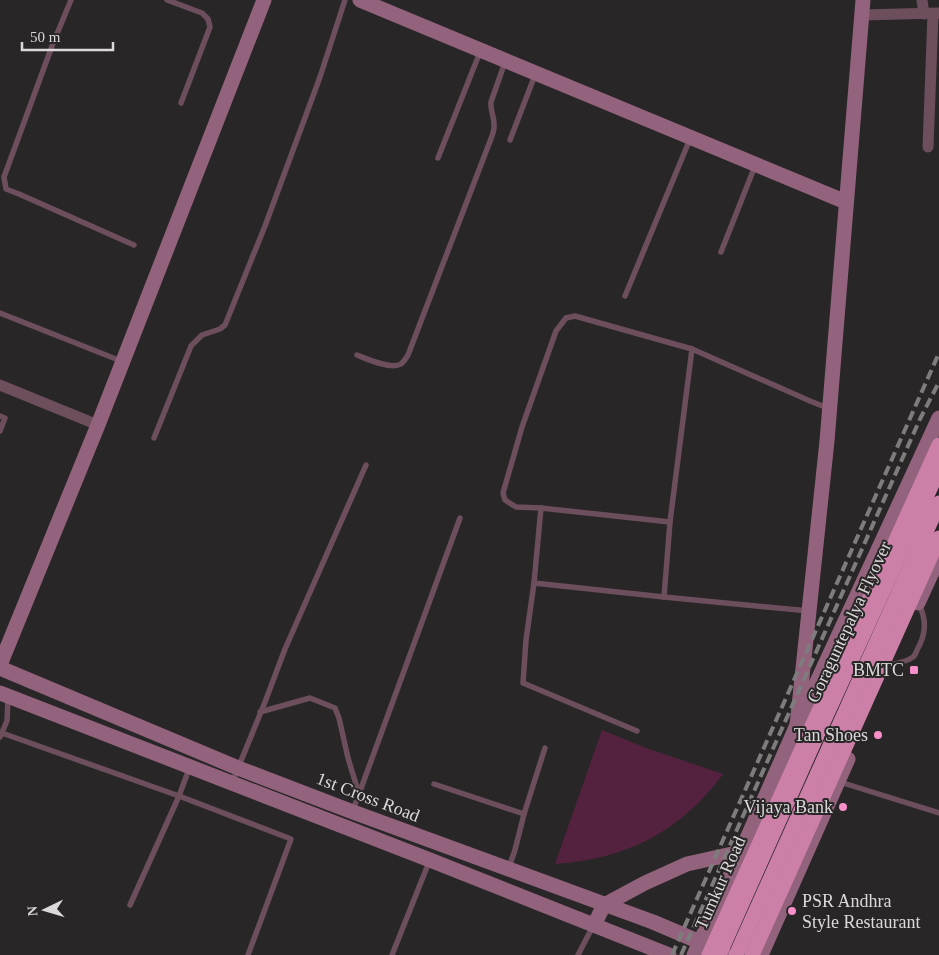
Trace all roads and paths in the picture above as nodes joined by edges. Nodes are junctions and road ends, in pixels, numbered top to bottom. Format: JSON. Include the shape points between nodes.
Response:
{"nodes":[{"id":1,"x":71,"y":0,"type":"edge"},
{"id":2,"x":166,"y":0,"type":"edge"},
{"id":3,"x":264,"y":0,"type":"edge"},
{"id":4,"x":345,"y":0,"type":"edge"},
{"id":5,"x":360,"y":0,"type":"edge"},
{"id":6,"x":922,"y":0,"type":"edge"},
{"id":7,"x":862,"y":7,"type":"edge"},
{"id":8,"x":932,"y":14,"type":"edge"},
{"id":9,"x":481,"y":50,"type":"junction"},
{"id":10,"x":506,"y":60,"type":"junction"},
{"id":11,"x":536,"y":73,"type":"junction"},
{"id":12,"x":181,"y":103,"type":"dead end"},
{"id":13,"x":691,"y":137,"type":"junction"},
{"id":14,"x":510,"y":140,"type":"dead end"},
{"id":15,"x":928,"y":147,"type":"dead end"},
{"id":16,"x":438,"y":158,"type":"dead end"},
{"id":17,"x":756,"y":164,"type":"junction"},
{"id":18,"x":846,"y":202,"type":"junction"},
{"id":19,"x":134,"y":245,"type":"dead end"},
{"id":20,"x":721,"y":252,"type":"dead end"},
{"id":21,"x":625,"y":296,"type":"dead end"},
{"id":22,"x":0,"y":313,"type":"edge"},
{"id":23,"x":692,"y":349,"type":"junction"},
{"id":24,"x":358,"y":355,"type":"dead end"},
{"id":25,"x":123,"y":362,"type":"junction"},
{"id":26,"x":0,"y":385,"type":"edge"},
{"id":27,"x":830,"y":409,"type":"junction"},
{"id":28,"x":0,"y":416,"type":"edge"},
{"id":29,"x":939,"y":418,"type":"edge"},
{"id":30,"x":98,"y":425,"type":"junction"},
{"id":31,"x":0,"y":430,"type":"edge"},
{"id":32,"x":154,"y":438,"type":"dead end"},
{"id":33,"x":939,"y":444,"type":"edge"},
{"id":34,"x":366,"y":465,"type":"dead end"},
{"id":35,"x":939,"y":470,"type":"edge"},
{"id":36,"x":939,"y":503,"type":"edge"},
{"id":37,"x":541,"y":508,"type":"junction"},
{"id":38,"x":460,"y":518,"type":"dead end"},
{"id":39,"x":670,"y":522,"type":"junction"},
{"id":40,"x":939,"y":538,"type":"edge"},
{"id":41,"x":939,"y":557,"type":"edge"},
{"id":42,"x":534,"y":583,"type":"junction"},
{"id":43,"x":664,"y":597,"type":"junction"},
{"id":44,"x":809,"y":611,"type":"junction"},
{"id":45,"x":0,"y":666,"type":"edge"},
{"id":46,"x":4,"y":694,"type":"edge"},
{"id":47,"x":260,"y":712,"type":"junction"},
{"id":48,"x":797,"y":725,"type":"junction"},
{"id":49,"x":637,"y":731,"type":"dead end"},
{"id":50,"x":1,"y":735,"type":"edge"},
{"id":51,"x":545,"y":748,"type":"dead end"},
{"id":52,"x":190,"y":767,"type":"junction"},
{"id":53,"x":238,"y":768,"type":"junction"},
{"id":54,"x":838,"y":781,"type":"junction"},
{"id":55,"x":232,"y":783,"type":"junction"},
{"id":56,"x":434,"y":784,"type":"dead end"},
{"id":57,"x":359,"y":794,"type":"junction"},
{"id":58,"x":179,"y":796,"type":"junction"},
{"id":59,"x":353,"y":812,"type":"junction"},
{"id":60,"x":939,"y":813,"type":"edge"},
{"id":61,"x":524,"y":814,"type":"junction"},
{"id":62,"x":741,"y":852,"type":"junction"},
{"id":63,"x":430,"y":860,"type":"junction"},
{"id":64,"x":508,"y":869,"type":"junction"},
{"id":65,"x":130,"y":904,"type":"dead end"},
{"id":66,"x":604,"y":905,"type":"junction"},
{"id":67,"x":594,"y":925,"type":"junction"},
{"id":68,"x":710,"y":952,"type":"edge"},
{"id":69,"x":248,"y":955,"type":"edge"},
{"id":70,"x":392,"y":955,"type":"edge"},
{"id":71,"x":578,"y":955,"type":"edge"},
{"id":72,"x":669,"y":955,"type":"edge"},
{"id":73,"x":736,"y":955,"type":"edge"},
{"id":74,"x":752,"y":955,"type":"edge"},
{"id":75,"x":761,"y":955,"type":"edge"}],
"edges":[{"from":1,"to":19,"type":"lane","via":[[4,177],[6,189]]},
{"from":2,"to":12,"type":"lane","via":[[202,14],[210,27]]},
{"from":3,"to":25,"type":"street"},
{"from":4,"to":32,"type":"lane","via":[[317,86],[225,325],[220,330],[202,335],[191,346]]},
{"from":5,"to":9,"type":"street"},
{"from":6,"to":8,"type":"street"},
{"from":7,"to":8,"type":"street"},
{"from":7,"to":18,"type":"street"},
{"from":8,"to":15,"type":"street"},
{"from":9,"to":10,"type":"street"},
{"from":9,"to":16,"type":"lane"},
{"from":10,"to":11,"type":"street"},
{"from":10,"to":24,"type":"lane","via":[[490,107],[494,120],[492,136],[408,355],[400,365],[394,366]]},
{"from":11,"to":13,"type":"street"},
{"from":11,"to":14,"type":"lane"},
{"from":13,"to":17,"type":"street"},
{"from":13,"to":21,"type":"lane"},
{"from":17,"to":18,"type":"street"},
{"from":17,"to":20,"type":"lane"},
{"from":18,"to":27,"type":"street"},
{"from":22,"to":25,"type":"lane"},
{"from":23,"to":27,"type":"lane"},
{"from":23,"to":37,"type":"lane","via":[[575,316],[566,318],[556,330],[503,493],[505,500],[516,507]]},
{"from":23,"to":39,"type":"lane"},
{"from":25,"to":30,"type":"street"},
{"from":26,"to":30,"type":"street"},
{"from":27,"to":44,"type":"street"},
{"from":28,"to":31,"type":"lane","via":[[5,418]]},
{"from":29,"to":48,"type":"street"},
{"from":30,"to":45,"type":"street"},
{"from":33,"to":68,"type":"highway","name":"Tumkur Road"},
{"from":34,"to":47,"type":"lane"},
{"from":35,"to":68,"type":"highway","name":"Goraguntepalya Flyover","bridge":true,"via":[[815,740]]},
{"from":36,"to":73,"type":"highway","name":"Goraguntepalya Flyover"},
{"from":37,"to":39,"type":"lane"},
{"from":37,"to":42,"type":"lane"},
{"from":38,"to":57,"type":"lane"},
{"from":39,"to":43,"type":"lane"},
{"from":40,"to":74,"type":"highway"},
{"from":41,"to":54,"type":"street"},
{"from":42,"to":43,"type":"lane"},
{"from":42,"to":49,"type":"lane","via":[[523,683]]},
{"from":43,"to":44,"type":"lane"},
{"from":44,"to":48,"type":"street"},
{"from":45,"to":53,"type":"street","name":"1st Cross Road"},
{"from":46,"to":50,"type":"lane","via":[[7,721]]},
{"from":46,"to":52,"type":"street","name":"1st Cross Road"},
{"from":47,"to":53,"type":"lane"},
{"from":47,"to":57,"type":"lane","via":[[310,698],[335,708]]},
{"from":48,"to":62,"type":"street"},
{"from":50,"to":58,"type":"lane"},
{"from":51,"to":61,"type":"lane"},
{"from":52,"to":55,"type":"street","name":"1st Cross Road"},
{"from":52,"to":58,"type":"lane"},
{"from":53,"to":55,"type":"lane"},
{"from":53,"to":59,"type":"street","name":"1st Cross Road"},
{"from":54,"to":60,"type":"lane"},
{"from":54,"to":75,"type":"street"},
{"from":55,"to":63,"type":"street","name":"1st Cross Road"},
{"from":56,"to":61,"type":"lane"},
{"from":57,"to":59,"type":"lane"},
{"from":58,"to":65,"type":"lane"},
{"from":58,"to":69,"type":"lane","via":[[290,839]]},
{"from":59,"to":64,"type":"street","name":"1st Cross Road"},
{"from":61,"to":64,"type":"lane"},
{"from":62,"to":66,"type":"street","via":[[687,864]]},
{"from":62,"to":68,"type":"street"},
{"from":63,"to":67,"type":"street","name":"1st Cross Road"},
{"from":63,"to":70,"type":"lane"},
{"from":64,"to":66,"type":"street","name":"1st Cross Road"},
{"from":66,"to":67,"type":"street"},
{"from":66,"to":68,"type":"street","name":"1st Cross Road","via":[[653,922]]},
{"from":67,"to":71,"type":"lane"},
{"from":67,"to":72,"type":"street","name":"1st Cross Road"}]}
